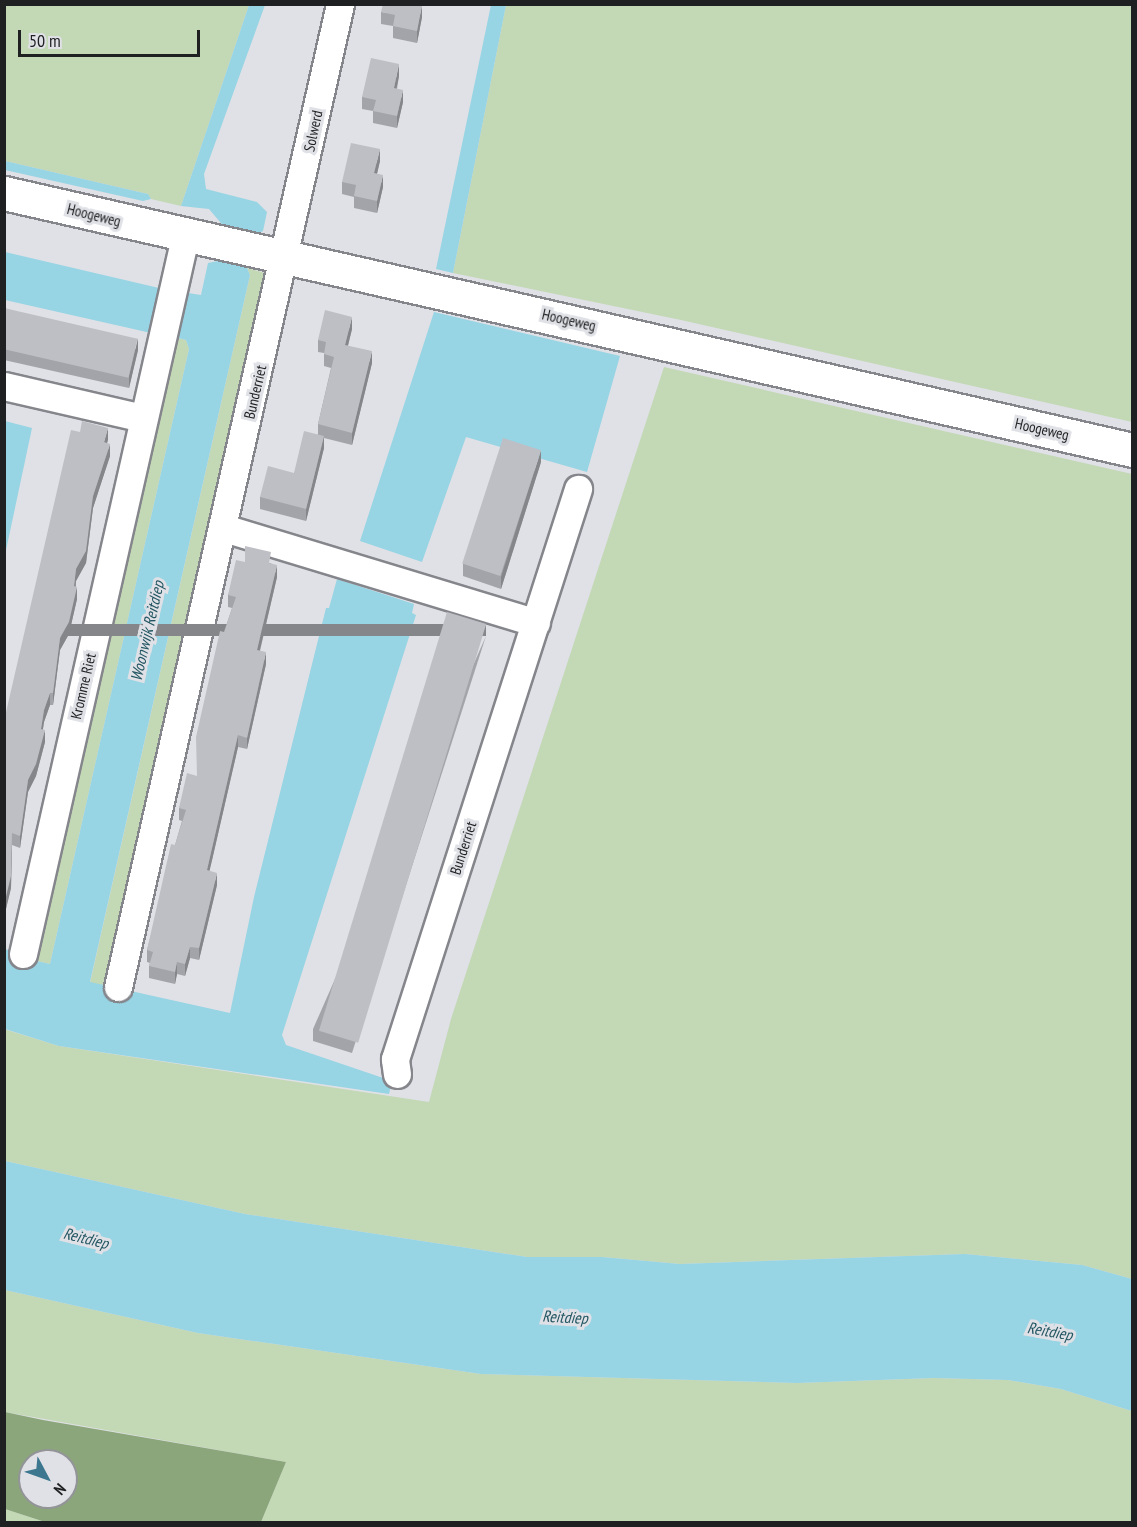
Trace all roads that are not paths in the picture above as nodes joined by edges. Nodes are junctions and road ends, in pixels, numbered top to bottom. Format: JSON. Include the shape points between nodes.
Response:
{"nodes":[{"id":1,"x":340,"y":4,"type":"edge"},
{"id":2,"x":4,"y":193,"type":"edge"},
{"id":3,"x":196,"y":239,"type":"junction"},
{"id":4,"x":273,"y":255,"type":"junction"},
{"id":5,"x":4,"y":386,"type":"edge"},
{"id":6,"x":143,"y":418,"type":"junction"},
{"id":7,"x":1132,"y":450,"type":"edge"},
{"id":8,"x":578,"y":489,"type":"dead end"},
{"id":9,"x":224,"y":528,"type":"junction"},
{"id":10,"x":536,"y":622,"type":"junction"},
{"id":11,"x":23,"y":954,"type":"dead end"},
{"id":12,"x":117,"y":987,"type":"dead end"},
{"id":13,"x":398,"y":1074,"type":"dead end"}],
"edges":[{"from":1,"to":4,"type":"street","name":"Solwerd"},
{"from":2,"to":3,"type":"street","name":"Hoogeweg"},
{"from":3,"to":4,"type":"street","name":"Hoogeweg"},
{"from":3,"to":6,"type":"street","name":"Kromme Riet","via":[[177,277]]},
{"from":4,"to":7,"type":"street","name":"Hoogeweg"},
{"from":4,"to":9,"type":"street","name":"Bunderriet"},
{"from":5,"to":6,"type":"street"},
{"from":6,"to":11,"type":"street","name":"Kromme Riet"},
{"from":8,"to":10,"type":"street","name":"Bunderriet"},
{"from":9,"to":10,"type":"street"},
{"from":9,"to":12,"type":"street","name":"Bunderriet"},
{"from":10,"to":13,"type":"street","name":"Bunderriet","via":[[395,1059]]}]}
